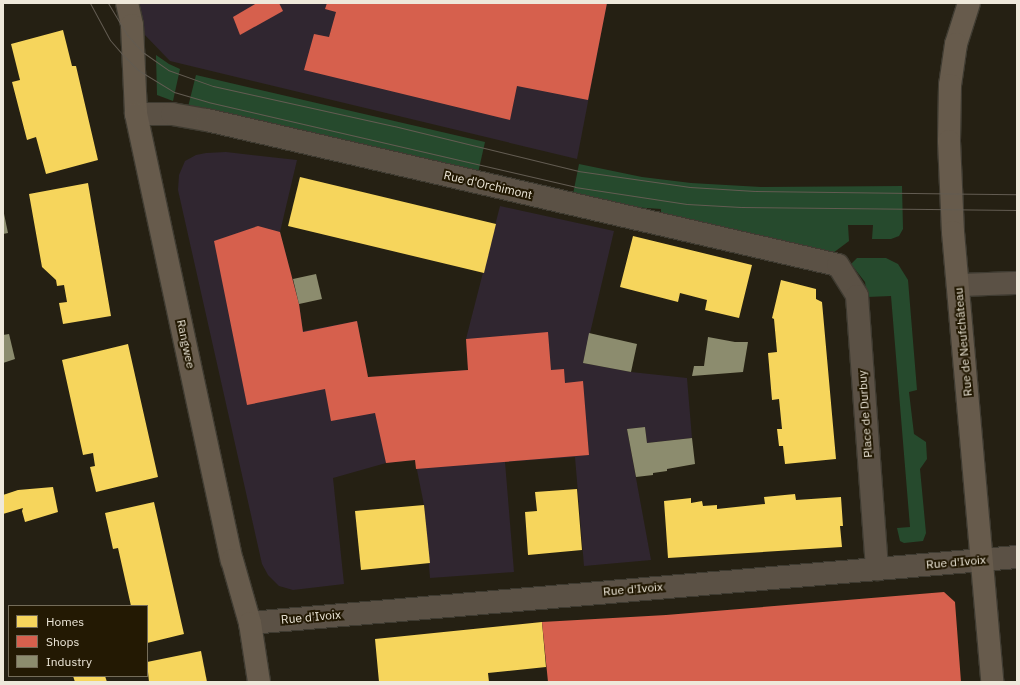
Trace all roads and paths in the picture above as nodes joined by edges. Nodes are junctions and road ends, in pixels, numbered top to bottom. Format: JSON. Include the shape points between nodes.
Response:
{"nodes":[{"id":1,"x":127,"y":3,"type":"edge"},
{"id":2,"x":969,"y":3,"type":"edge"},
{"id":3,"x":136,"y":114,"type":"junction"},
{"id":4,"x":838,"y":265,"type":"joint"},
{"id":5,"x":1017,"y":283,"type":"edge"},
{"id":6,"x":959,"y":285,"type":"junction"},
{"id":7,"x":1017,"y":556,"type":"edge"},
{"id":8,"x":982,"y":559,"type":"junction"},
{"id":9,"x":877,"y":568,"type":"junction"},
{"id":10,"x":250,"y":622,"type":"junction"},
{"id":11,"x":259,"y":682,"type":"edge"},
{"id":12,"x":992,"y":682,"type":"edge"}],
"edges":[{"from":1,"to":3,"type":"street","name":"Rangwee","via":[[132,25]]},
{"from":2,"to":6,"type":"street","name":"Rue de Neufchâteau","via":[[956,44],[948,115],[953,232]]},
{"from":3,"to":4,"type":"street","name":"Rue d'Orchimont","via":[[172,114],[207,120]]},
{"from":3,"to":10,"type":"street","name":"Rangwee","via":[[232,560]]},
{"from":4,"to":9,"type":"street","name":"Place de Durbuy","via":[[857,296]]},
{"from":5,"to":6,"type":"street"},
{"from":6,"to":8,"type":"street","name":"Rue de Neufchâteau"},
{"from":7,"to":8,"type":"street","name":"Rue d'Ivoix"},
{"from":8,"to":9,"type":"street","name":"Rue d'Ivoix"},
{"from":8,"to":12,"type":"street","name":"Rue de Neufchâteau"},
{"from":9,"to":10,"type":"street","name":"Rue d'Ivoix"},
{"from":10,"to":11,"type":"street","name":"Rangwee"}]}
